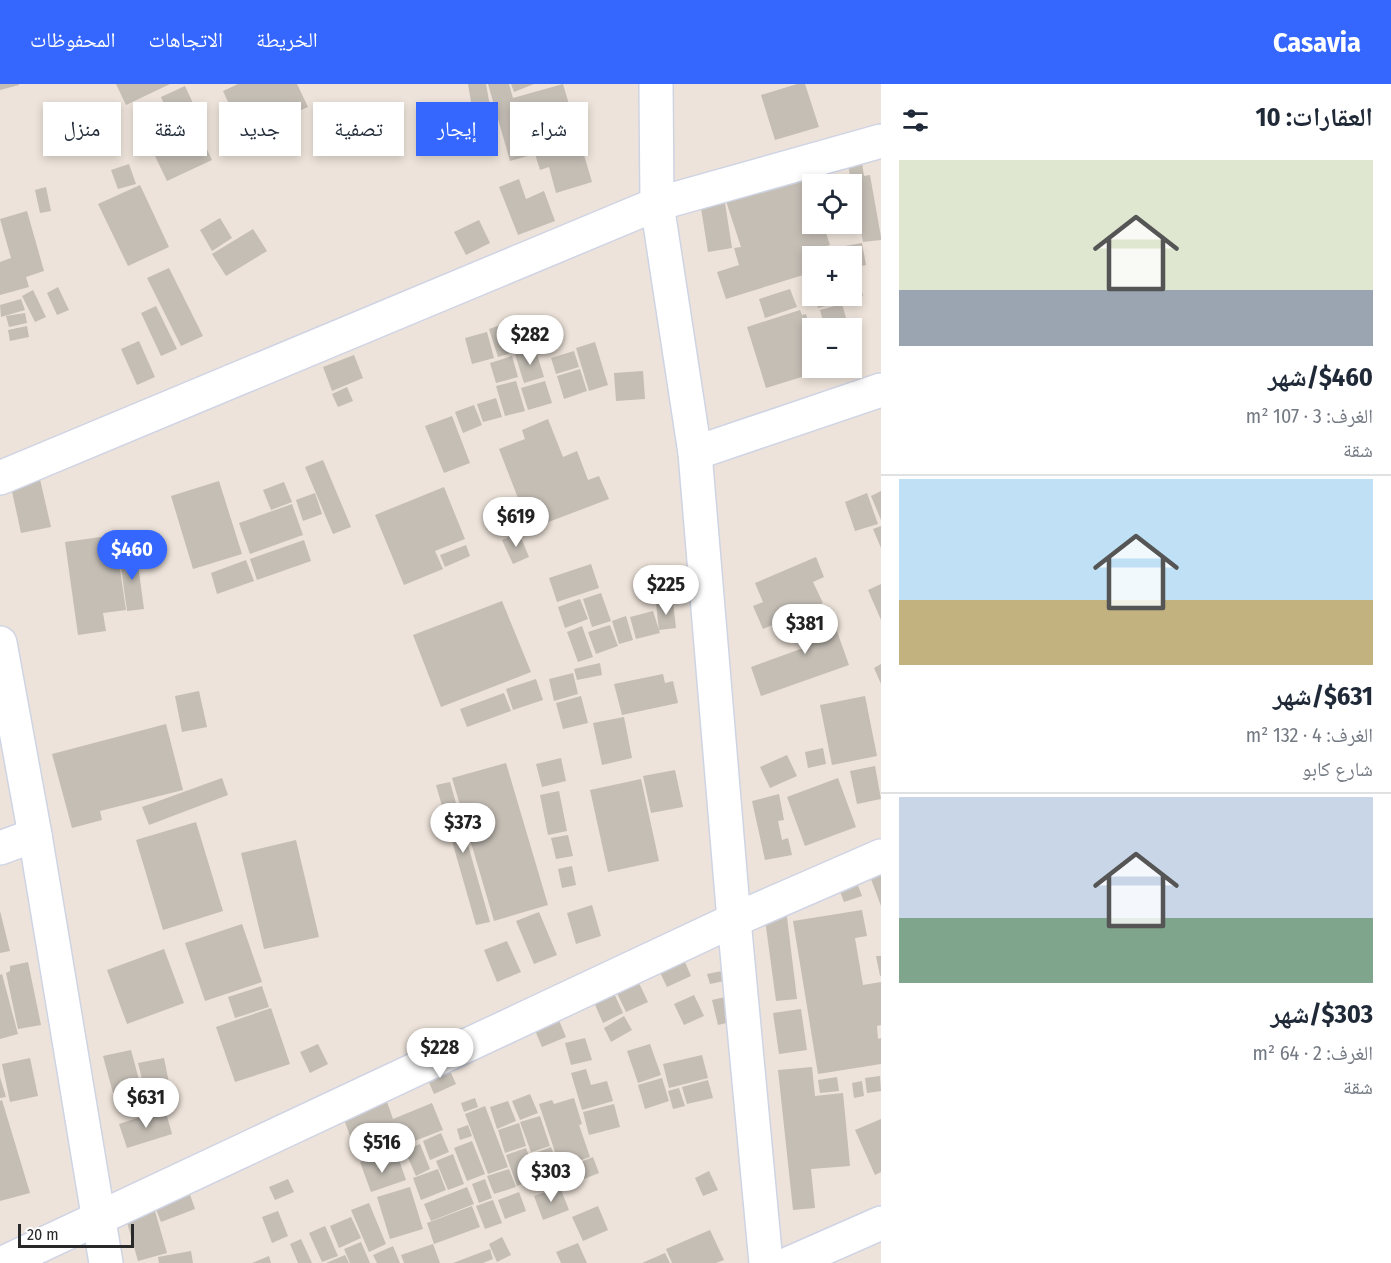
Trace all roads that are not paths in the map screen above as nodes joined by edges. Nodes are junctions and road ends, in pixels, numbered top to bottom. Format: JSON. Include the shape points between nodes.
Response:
{"nodes":[{"id":1,"x":656,"y":84,"type":"edge"},
{"id":2,"x":881,"y":141,"type":"edge"},
{"id":3,"x":657,"y":204,"type":"junction"},
{"id":4,"x":881,"y":390,"type":"edge"},
{"id":5,"x":695,"y":453,"type":"junction"},
{"id":6,"x":0,"y":478,"type":"edge"},
{"id":7,"x":0,"y":643,"type":"edge"},
{"id":8,"x":35,"y":835,"type":"junction"},
{"id":9,"x":0,"y":848,"type":"edge"},
{"id":10,"x":881,"y":856,"type":"edge"},
{"id":11,"x":734,"y":920,"type":"junction"},
{"id":12,"x":99,"y":1217,"type":"junction"},
{"id":13,"x":881,"y":1223,"type":"edge"},
{"id":14,"x":3,"y":1263,"type":"edge"},
{"id":15,"x":106,"y":1263,"type":"edge"},
{"id":16,"x":766,"y":1263,"type":"edge"},
{"id":17,"x":790,"y":1263,"type":"edge"}],
"edges":[{"from":1,"to":3,"type":"street"},
{"from":2,"to":3,"type":"street"},
{"from":3,"to":5,"type":"street"},
{"from":3,"to":6,"type":"street"},
{"from":4,"to":5,"type":"street"},
{"from":5,"to":11,"type":"street"},
{"from":7,"to":8,"type":"street"},
{"from":8,"to":9,"type":"street"},
{"from":8,"to":12,"type":"street"},
{"from":10,"to":11,"type":"street"},
{"from":11,"to":12,"type":"street"},
{"from":11,"to":16,"type":"street"},
{"from":12,"to":14,"type":"street"},
{"from":12,"to":15,"type":"street"},
{"from":13,"to":17,"type":"street"}]}
